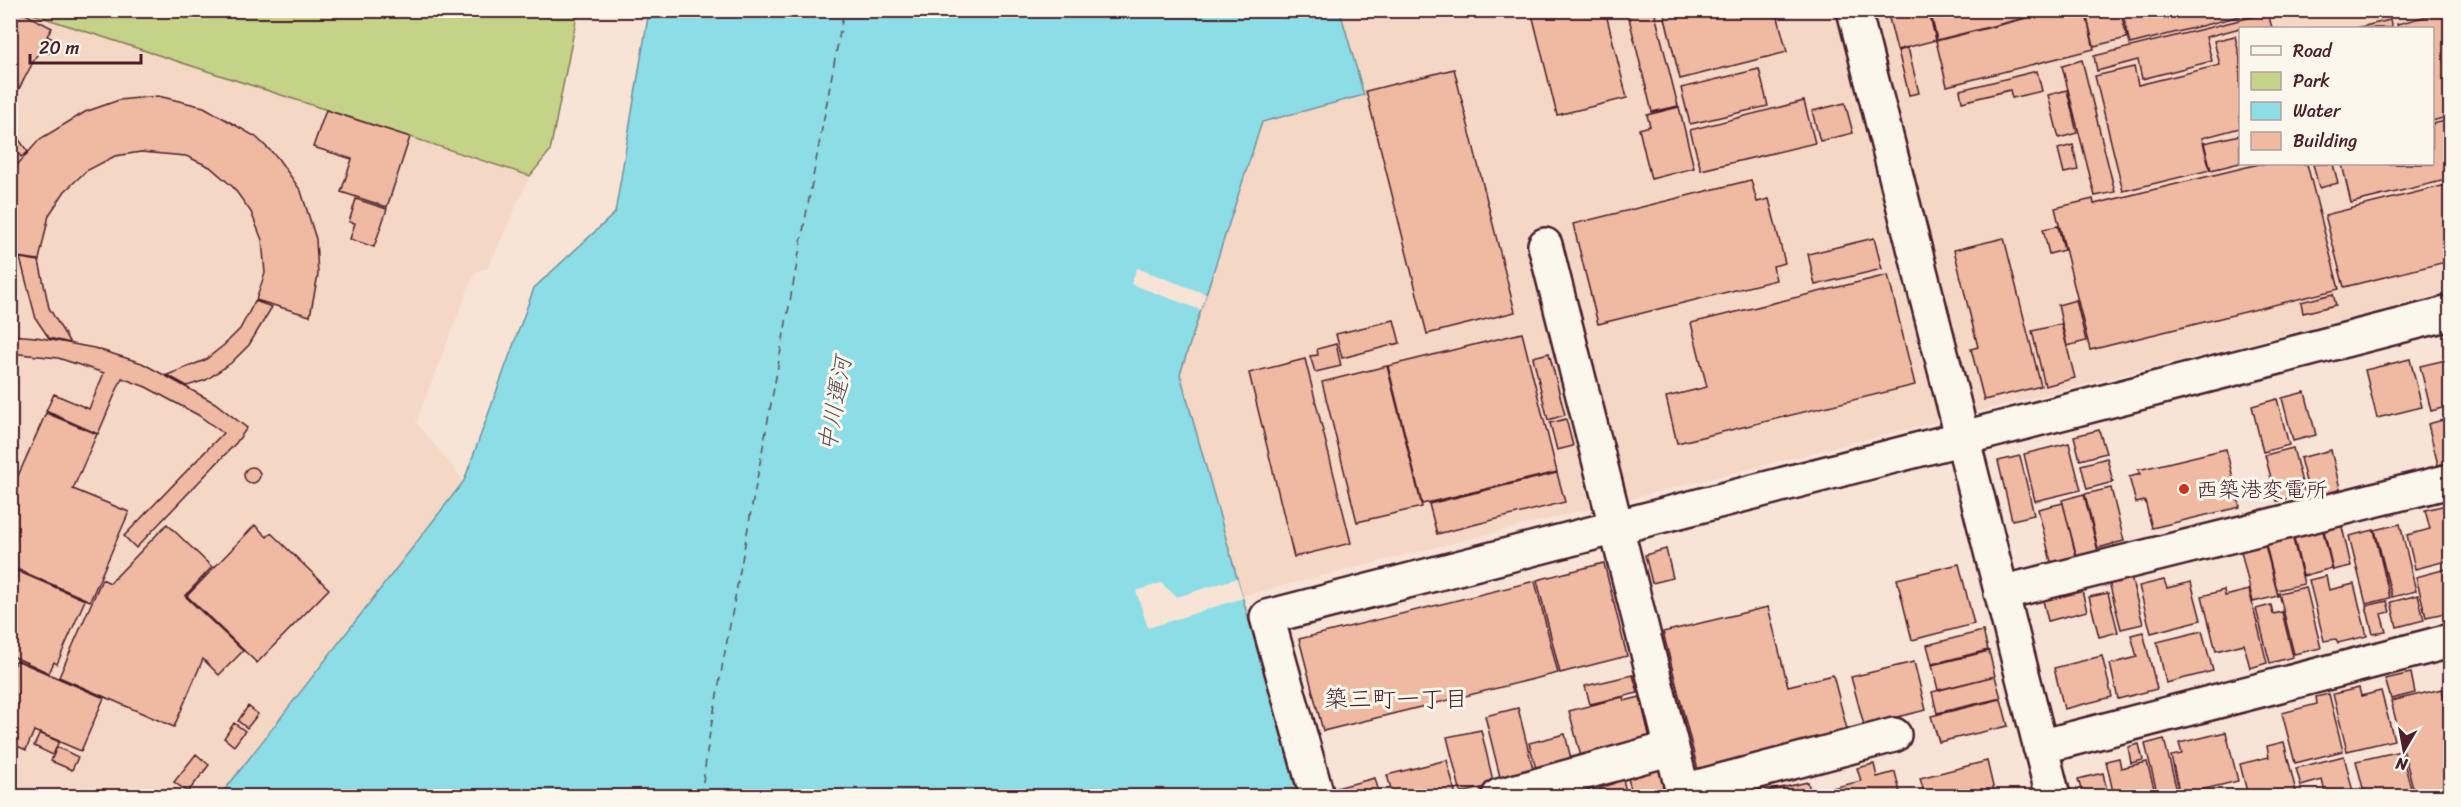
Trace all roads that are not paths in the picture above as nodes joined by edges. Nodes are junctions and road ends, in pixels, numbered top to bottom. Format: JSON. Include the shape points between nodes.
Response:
{"nodes":[{"id":1,"x":1854,"y":10,"type":"edge"},
{"id":2,"x":1545,"y":245,"type":"dead end"},
{"id":3,"x":2451,"y":313,"type":"edge"},
{"id":4,"x":1962,"y":439,"type":"junction"},
{"id":5,"x":2451,"y":481,"type":"edge"},
{"id":6,"x":1617,"y":527,"type":"junction"},
{"id":7,"x":2001,"y":593,"type":"junction"},
{"id":8,"x":2451,"y":640,"type":"edge"},
{"id":9,"x":1894,"y":735,"type":"dead end"},
{"id":10,"x":2040,"y":747,"type":"junction"},
{"id":11,"x":1672,"y":748,"type":"junction"},
{"id":12,"x":1683,"y":794,"type":"edge"},
{"id":13,"x":1317,"y":796,"type":"edge"},
{"id":14,"x":1500,"y":796,"type":"edge"},
{"id":15,"x":2053,"y":796,"type":"edge"}],
"edges":[{"from":1,"to":4,"type":"street"},
{"from":2,"to":6,"type":"street"},
{"from":3,"to":4,"type":"street"},
{"from":4,"to":6,"type":"street"},
{"from":4,"to":7,"type":"street"},
{"from":5,"to":7,"type":"street"},
{"from":6,"to":11,"type":"street"},
{"from":6,"to":13,"type":"street","via":[[1267,616]]},
{"from":7,"to":10,"type":"street"},
{"from":8,"to":10,"type":"street"},
{"from":9,"to":12,"type":"street"},
{"from":10,"to":15,"type":"street"},
{"from":11,"to":12,"type":"street"},
{"from":11,"to":14,"type":"street"}]}
